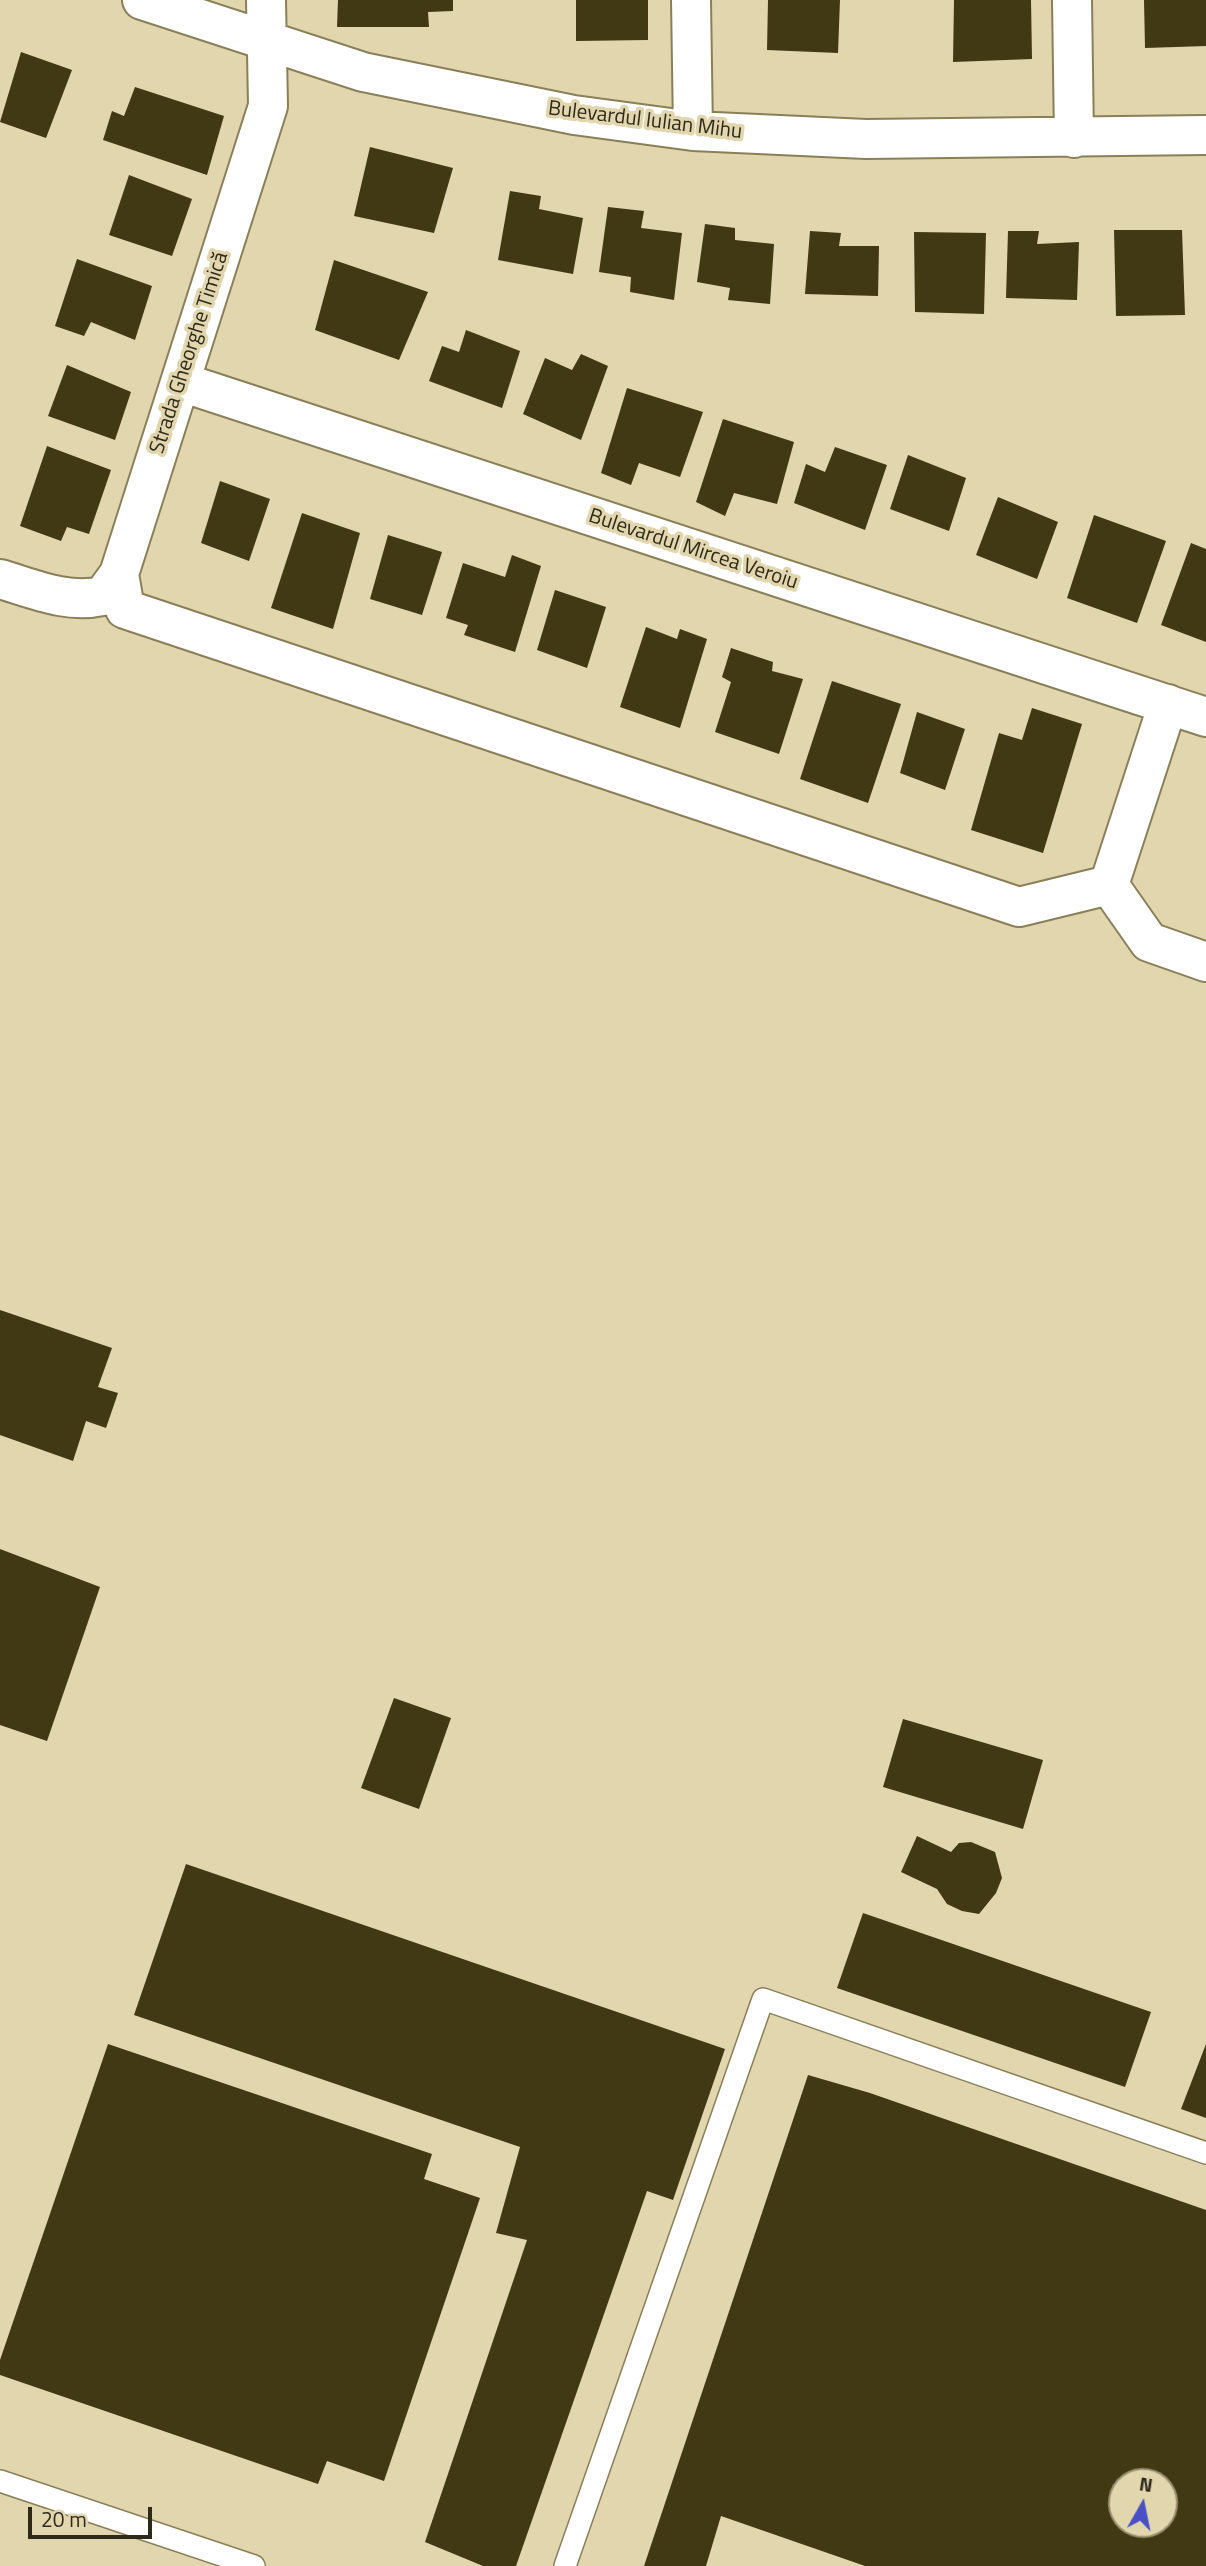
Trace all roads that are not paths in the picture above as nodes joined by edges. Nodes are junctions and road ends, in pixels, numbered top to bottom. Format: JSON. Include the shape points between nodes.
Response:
{"nodes":[{"id":1,"x":142,"y":0,"type":"edge"},
{"id":2,"x":266,"y":0,"type":"edge"},
{"id":3,"x":691,"y":0,"type":"edge"},
{"id":4,"x":1072,"y":0,"type":"edge"},
{"id":5,"x":266,"y":39,"type":"junction"},
{"id":6,"x":693,"y":131,"type":"junction"},
{"id":7,"x":1206,"y":135,"type":"edge"},
{"id":8,"x":1074,"y":138,"type":"junction"},
{"id":9,"x":181,"y":382,"type":"junction"},
{"id":10,"x":119,"y":574,"type":"junction"},
{"id":11,"x":0,"y":579,"type":"edge"},
{"id":12,"x":1168,"y":704,"type":"junction"},
{"id":13,"x":1206,"y":716,"type":"edge"},
{"id":14,"x":1109,"y":885,"type":"junction"},
{"id":15,"x":1206,"y":962,"type":"edge"},
{"id":16,"x":1206,"y":2153,"type":"edge"},
{"id":17,"x":0,"y":2481,"type":"edge"},
{"id":18,"x":254,"y":2566,"type":"edge"},
{"id":19,"x":565,"y":2566,"type":"edge"}],
"edges":[{"from":1,"to":5,"type":"street","name":"Bulevardul Iulian Mihu"},
{"from":2,"to":5,"type":"street","name":"Strada Gheorghe Timică"},
{"from":3,"to":6,"type":"street"},
{"from":4,"to":8,"type":"street"},
{"from":5,"to":6,"type":"street","name":"Bulevardul Iulian Mihu","via":[[363,72],[462,94]]},
{"from":5,"to":9,"type":"street","name":"Strada Gheorghe Timică","via":[[268,106]]},
{"from":6,"to":8,"type":"street","name":"Bulevardul Iulian Mihu","via":[[866,139]]},
{"from":7,"to":8,"type":"street","name":"Bulevardul Iulian Mihu"},
{"from":9,"to":10,"type":"street","name":"Strada Gheorghe Timică"},
{"from":9,"to":12,"type":"street","name":"Bulevardul Mircea Veroiu"},
{"from":10,"to":11,"type":"street","name":"Strada Gheorghe Timică","via":[[103,596],[83,600]]},
{"from":10,"to":14,"type":"street","via":[[125,609],[1019,907]]},
{"from":12,"to":13,"type":"street","name":"Bulevardul Mircea Veroiu"},
{"from":12,"to":14,"type":"street"},
{"from":14,"to":15,"type":"street","via":[[1149,942]]},
{"from":16,"to":19,"type":"lane","via":[[763,1998]]},
{"from":17,"to":18,"type":"lane"}]}
